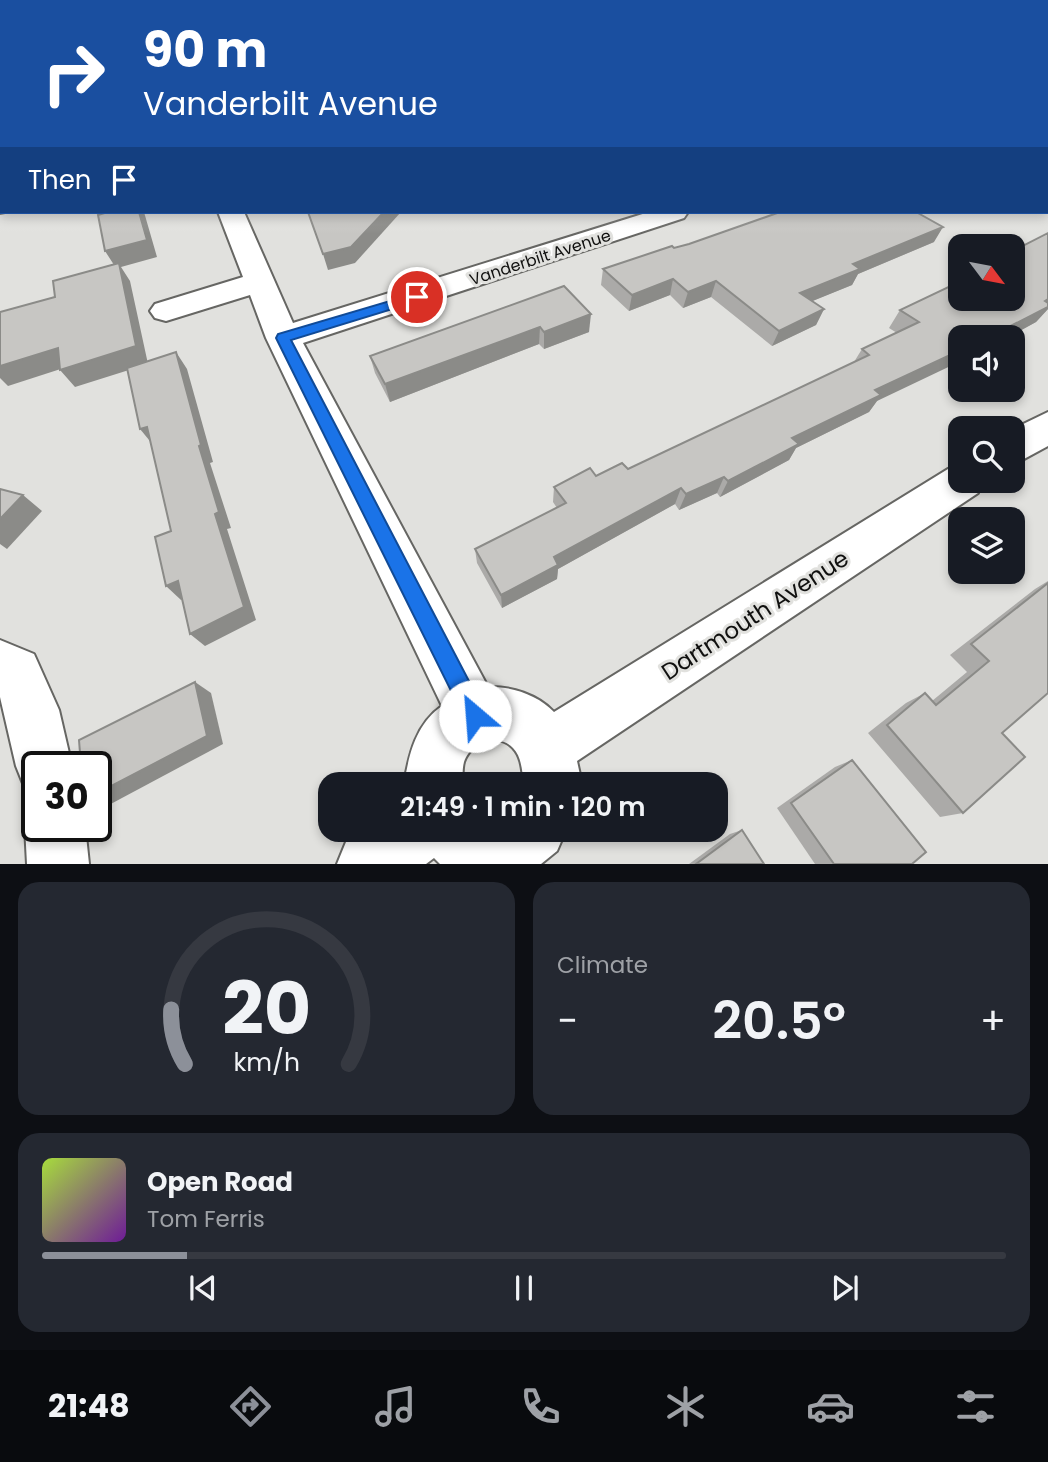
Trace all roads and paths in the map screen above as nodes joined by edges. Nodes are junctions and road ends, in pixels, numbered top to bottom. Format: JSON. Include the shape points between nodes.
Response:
{"nodes":[{"id":1,"x":232,"y":214,"type":"edge"},
{"id":2,"x":669,"y":214,"type":"edge"},
{"id":3,"x":258,"y":282,"type":"junction"},
{"id":4,"x":166,"y":311,"type":"dead end"},
{"id":5,"x":283,"y":338,"type":"junction"},
{"id":6,"x":1048,"y":427,"type":"edge"},
{"id":7,"x":1025,"y":441,"type":"edge"},
{"id":8,"x":948,"y":491,"type":"edge"},
{"id":9,"x":0,"y":666,"type":"edge"},
{"id":10,"x":475,"y":716,"type":"junction"},
{"id":11,"x":41,"y":751,"type":"edge"},
{"id":12,"x":550,"y":766,"type":"edge"},
{"id":13,"x":435,"y":772,"type":"edge"},
{"id":14,"x":56,"y":842,"type":"edge"},
{"id":15,"x":404,"y":842,"type":"edge"},
{"id":16,"x":462,"y":842,"type":"edge"},
{"id":17,"x":531,"y":845,"type":"edge"},
{"id":18,"x":58,"y":863,"type":"edge"},
{"id":19,"x":368,"y":863,"type":"edge"}],
"edges":[{"from":1,"to":3,"type":"street"},
{"from":2,"to":5,"type":"street","name":"Vanderbilt Avenue"},
{"from":3,"to":4,"type":"street"},
{"from":3,"to":5,"type":"street"},
{"from":5,"to":10,"type":"street"},
{"from":6,"to":7,"type":"street"},
{"from":8,"to":12,"type":"street","name":"Dartmouth Avenue"},
{"from":9,"to":11,"type":"street","via":[[16,672],[32,710]]},
{"from":10,"to":12,"type":"street","via":[[491,711],[525,720]]},
{"from":10,"to":13,"type":"street","via":[[446,740]]},
{"from":14,"to":18,"type":"street"},
{"from":15,"to":19,"type":"street"},
{"from":16,"to":17,"type":"street","via":[[487,852]]}]}
